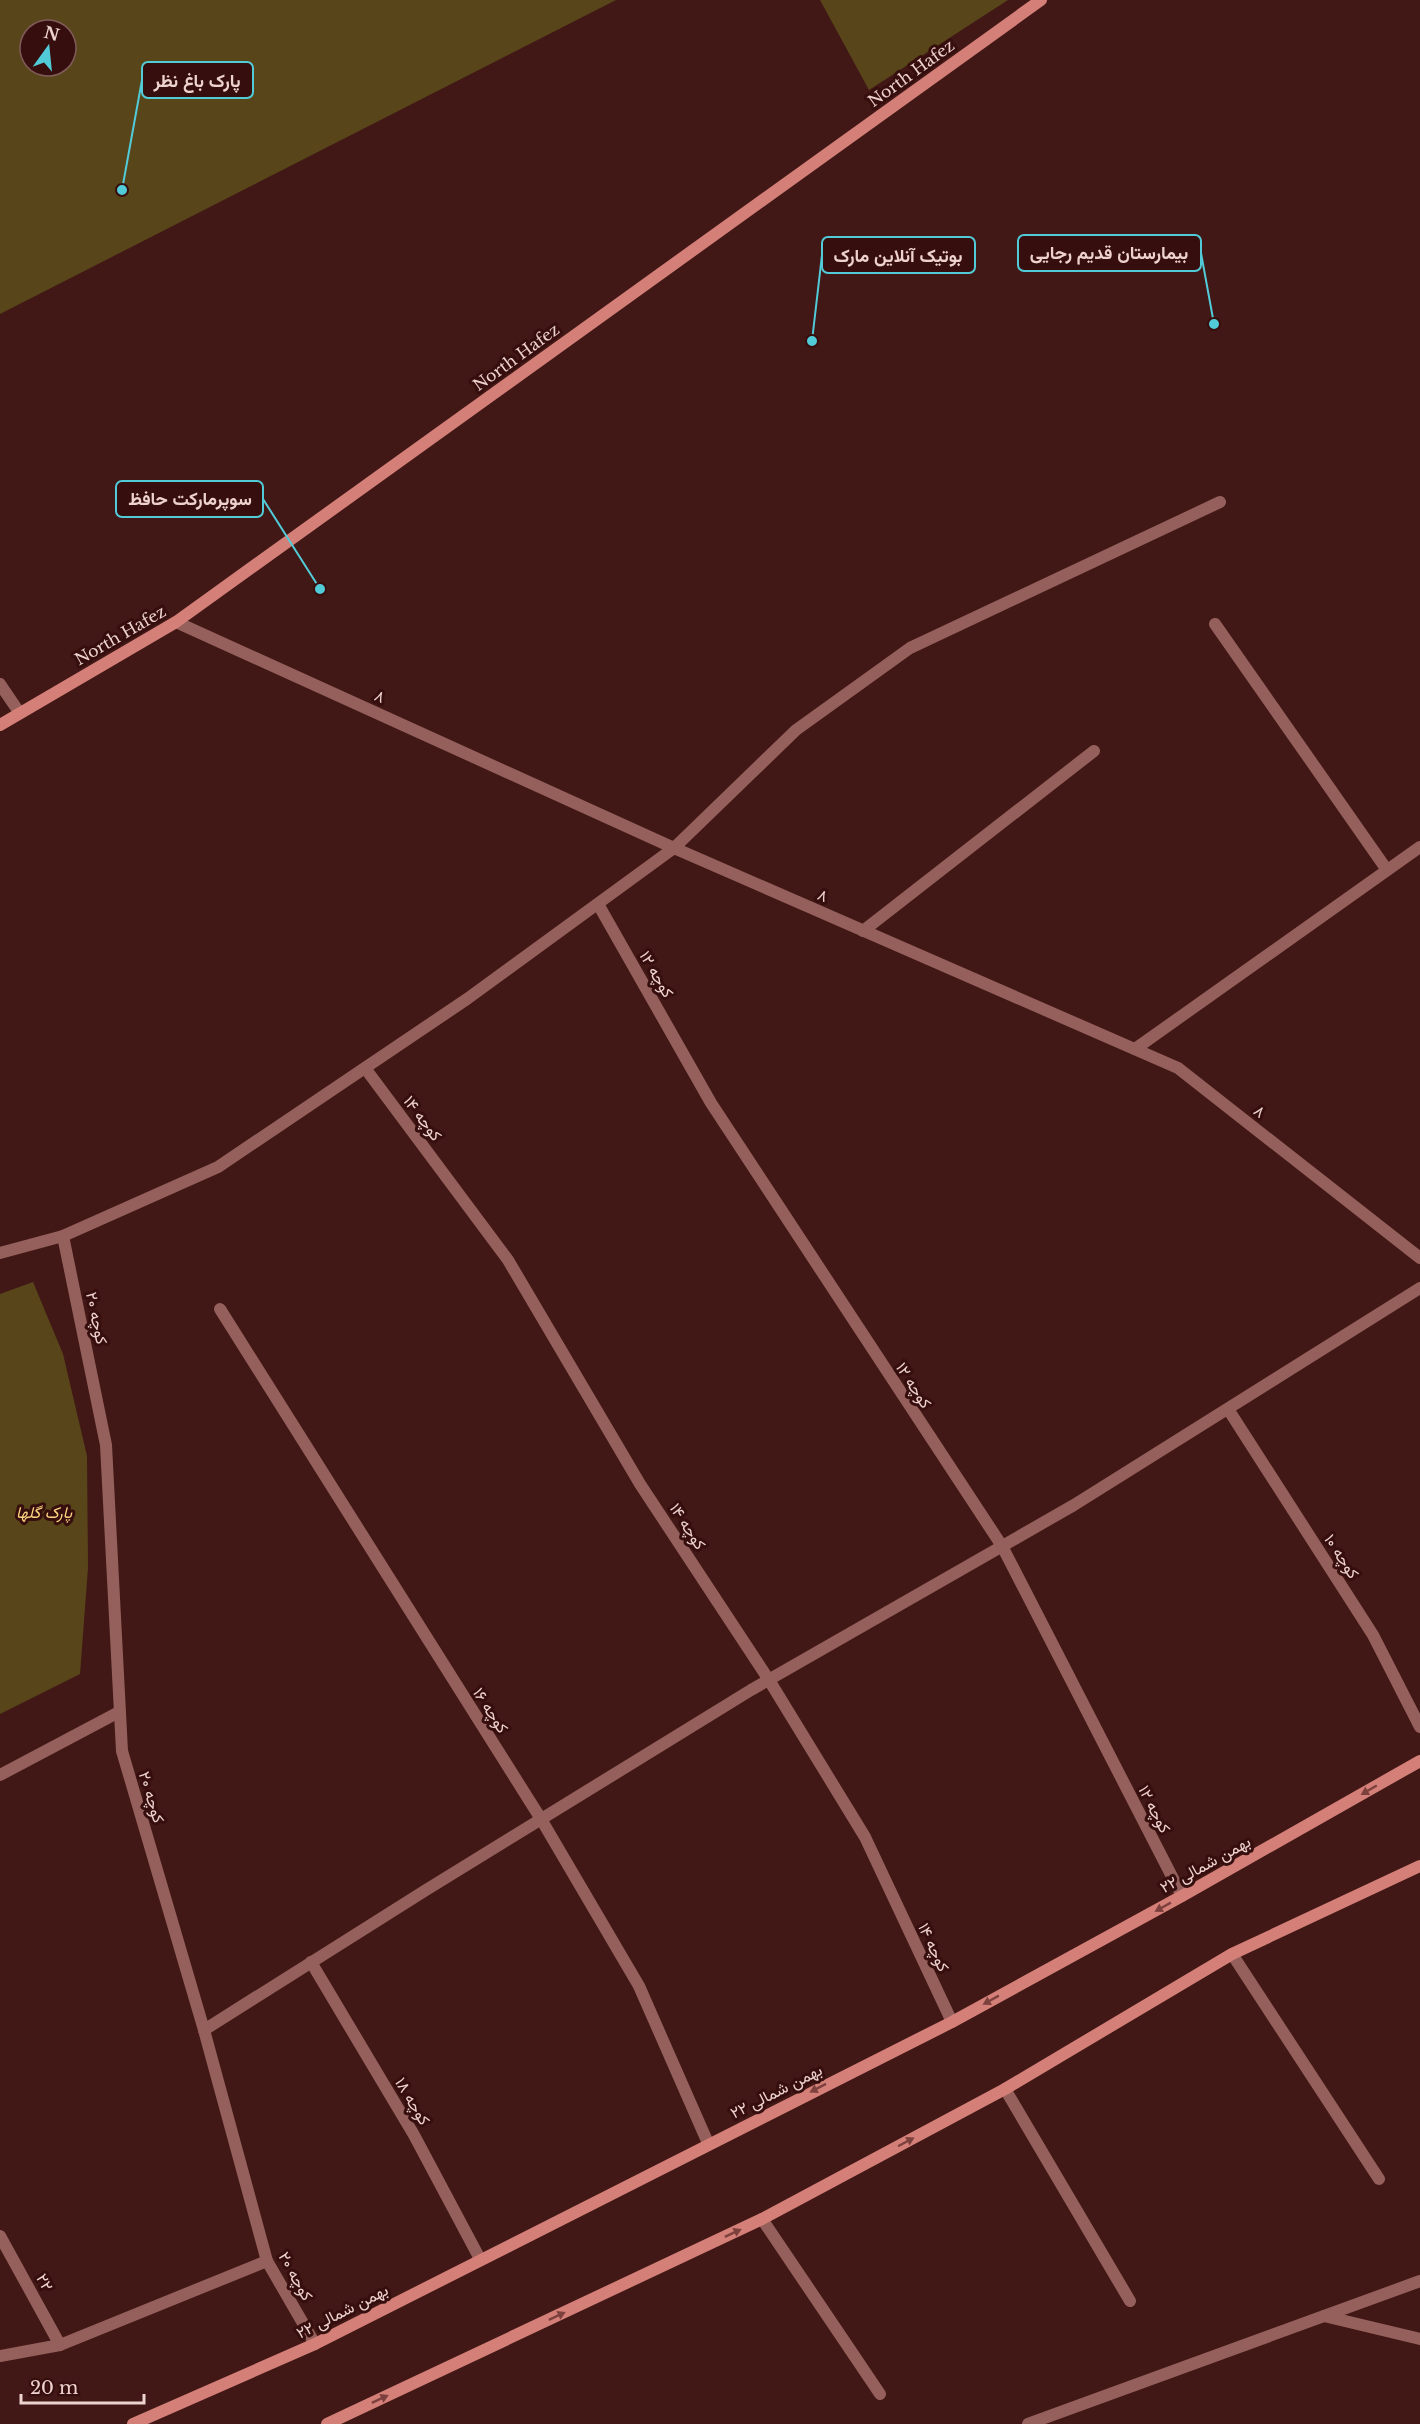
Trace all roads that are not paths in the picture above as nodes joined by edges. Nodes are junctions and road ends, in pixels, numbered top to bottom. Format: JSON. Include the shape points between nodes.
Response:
{"nodes":[{"id":1,"x":1041,"y":0,"type":"edge"},
{"id":2,"x":1220,"y":502,"type":"dead end"},
{"id":3,"x":176,"y":622,"type":"junction"},
{"id":4,"x":1215,"y":624,"type":"dead end"},
{"id":5,"x":0,"y":684,"type":"edge"},
{"id":6,"x":19,"y":712,"type":"junction"},
{"id":7,"x":0,"y":725,"type":"edge"},
{"id":8,"x":1094,"y":751,"type":"dead end"},
{"id":9,"x":1420,"y":847,"type":"edge"},
{"id":10,"x":674,"y":848,"type":"junction"},
{"id":11,"x":1387,"y":870,"type":"junction"},
{"id":12,"x":598,"y":904,"type":"junction"},
{"id":13,"x":863,"y":931,"type":"junction"},
{"id":14,"x":1135,"y":1049,"type":"junction"},
{"id":15,"x":365,"y":1068,"type":"junction"},
{"id":16,"x":63,"y":1236,"type":"junction"},
{"id":17,"x":0,"y":1253,"type":"edge"},
{"id":18,"x":1420,"y":1258,"type":"edge"},
{"id":19,"x":1420,"y":1288,"type":"edge"},
{"id":20,"x":220,"y":1309,"type":"dead end"},
{"id":21,"x":1228,"y":1408,"type":"junction"},
{"id":22,"x":1002,"y":1546,"type":"junction"},
{"id":23,"x":769,"y":1680,"type":"junction"},
{"id":24,"x":119,"y":1712,"type":"junction"},
{"id":25,"x":1420,"y":1727,"type":"edge"},
{"id":26,"x":1420,"y":1761,"type":"edge"},
{"id":27,"x":0,"y":1775,"type":"edge"},
{"id":28,"x":541,"y":1819,"type":"junction"},
{"id":29,"x":1420,"y":1866,"type":"edge"},
{"id":30,"x":1182,"y":1896,"type":"junction"},
{"id":31,"x":1232,"y":1954,"type":"junction"},
{"id":32,"x":311,"y":1962,"type":"junction"},
{"id":33,"x":952,"y":2022,"type":"junction"},
{"id":34,"x":204,"y":2030,"type":"junction"},
{"id":35,"x":1005,"y":2089,"type":"junction"},
{"id":36,"x":708,"y":2143,"type":"junction"},
{"id":37,"x":1379,"y":2179,"type":"dead end"},
{"id":38,"x":762,"y":2219,"type":"junction"},
{"id":39,"x":0,"y":2236,"type":"edge"},
{"id":40,"x":480,"y":2259,"type":"junction"},
{"id":41,"x":267,"y":2261,"type":"junction"},
{"id":42,"x":1420,"y":2281,"type":"edge"},
{"id":43,"x":1130,"y":2301,"type":"dead end"},
{"id":44,"x":1323,"y":2316,"type":"junction"},
{"id":45,"x":1420,"y":2339,"type":"edge"},
{"id":46,"x":315,"y":2344,"type":"junction"},
{"id":47,"x":60,"y":2345,"type":"junction"},
{"id":48,"x":0,"y":2356,"type":"edge"},
{"id":49,"x":880,"y":2394,"type":"dead end"},
{"id":50,"x":133,"y":2424,"type":"edge"},
{"id":51,"x":327,"y":2424,"type":"edge"},
{"id":52,"x":1028,"y":2424,"type":"edge"}],
"edges":[{"from":1,"to":3,"type":"main road","name":"North Hafez"},
{"from":2,"to":10,"type":"street","via":[[910,648],[795,730]]},
{"from":3,"to":6,"type":"main road","name":"North Hafez"},
{"from":3,"to":10,"type":"street","name":"۸"},
{"from":4,"to":11,"type":"street"},
{"from":5,"to":6,"type":"street"},
{"from":6,"to":7,"type":"main road","name":"North Hafez"},
{"from":8,"to":13,"type":"street"},
{"from":9,"to":11,"type":"street"},
{"from":10,"to":12,"type":"street"},
{"from":10,"to":13,"type":"street","name":"۸"},
{"from":11,"to":14,"type":"street"},
{"from":12,"to":15,"type":"street"},
{"from":12,"to":22,"type":"street","name":"کوچه ۱۲","via":[[711,1103]]},
{"from":13,"to":14,"type":"street","name":"۸"},
{"from":14,"to":18,"type":"street","name":"۸","via":[[1178,1068]]},
{"from":15,"to":16,"type":"street","via":[[218,1167]]},
{"from":15,"to":23,"type":"street","name":"کوچه ۱۴","via":[[508,1260],[640,1484]]},
{"from":16,"to":17,"type":"street"},
{"from":16,"to":24,"type":"street","name":"کوچه ۲۰","via":[[106,1445]]},
{"from":19,"to":21,"type":"street"},
{"from":20,"to":28,"type":"street","name":"کوچه ۱۶"},
{"from":21,"to":22,"type":"street"},
{"from":21,"to":25,"type":"street","name":"کوچه ۱۰","via":[[1373,1635]]},
{"from":22,"to":23,"type":"street"},
{"from":22,"to":30,"type":"street","name":"کوچه ۱۲"},
{"from":23,"to":28,"type":"street"},
{"from":23,"to":33,"type":"street","name":"کوچه ۱۴","via":[[865,1838]]},
{"from":24,"to":27,"type":"street"},
{"from":24,"to":34,"type":"street","name":"کوچه ۲۰","via":[[122,1751]]},
{"from":26,"to":30,"type":"main road","name":"۲۲ بهمن شمالی","one_way":true},
{"from":28,"to":32,"type":"street"},
{"from":28,"to":36,"type":"street","name":"کوچه ۱۶","via":[[639,1986]]},
{"from":29,"to":31,"type":"main road"},
{"from":30,"to":33,"type":"main road","name":"۲۲ بهمن شمالی","one_way":true},
{"from":31,"to":35,"type":"main road"},
{"from":31,"to":37,"type":"street"},
{"from":32,"to":34,"type":"street"},
{"from":32,"to":40,"type":"street","name":"کوچه ۱۸","via":[[414,2135]]},
{"from":33,"to":36,"type":"main road","name":"۲۲ بهمن شمالی","one_way":true},
{"from":34,"to":41,"type":"street","name":"کوچه ۲۰"},
{"from":38,"to":35,"type":"main road","one_way":true},
{"from":35,"to":43,"type":"street"},
{"from":36,"to":40,"type":"main road","name":"۲۲ بهمن شمالی"},
{"from":38,"to":49,"type":"street"},
{"from":51,"to":38,"type":"main road","one_way":true},
{"from":39,"to":47,"type":"street","name":"۲۲"},
{"from":40,"to":46,"type":"main road","name":"۲۲ بهمن شمالی"},
{"from":41,"to":46,"type":"street","name":"کوچه ۲۰"},
{"from":41,"to":47,"type":"street"},
{"from":42,"to":44,"type":"street"},
{"from":44,"to":45,"type":"street"},
{"from":44,"to":52,"type":"street"},
{"from":46,"to":50,"type":"main road","name":"۲۲ بهمن شمالی"},
{"from":47,"to":48,"type":"street"}]}
